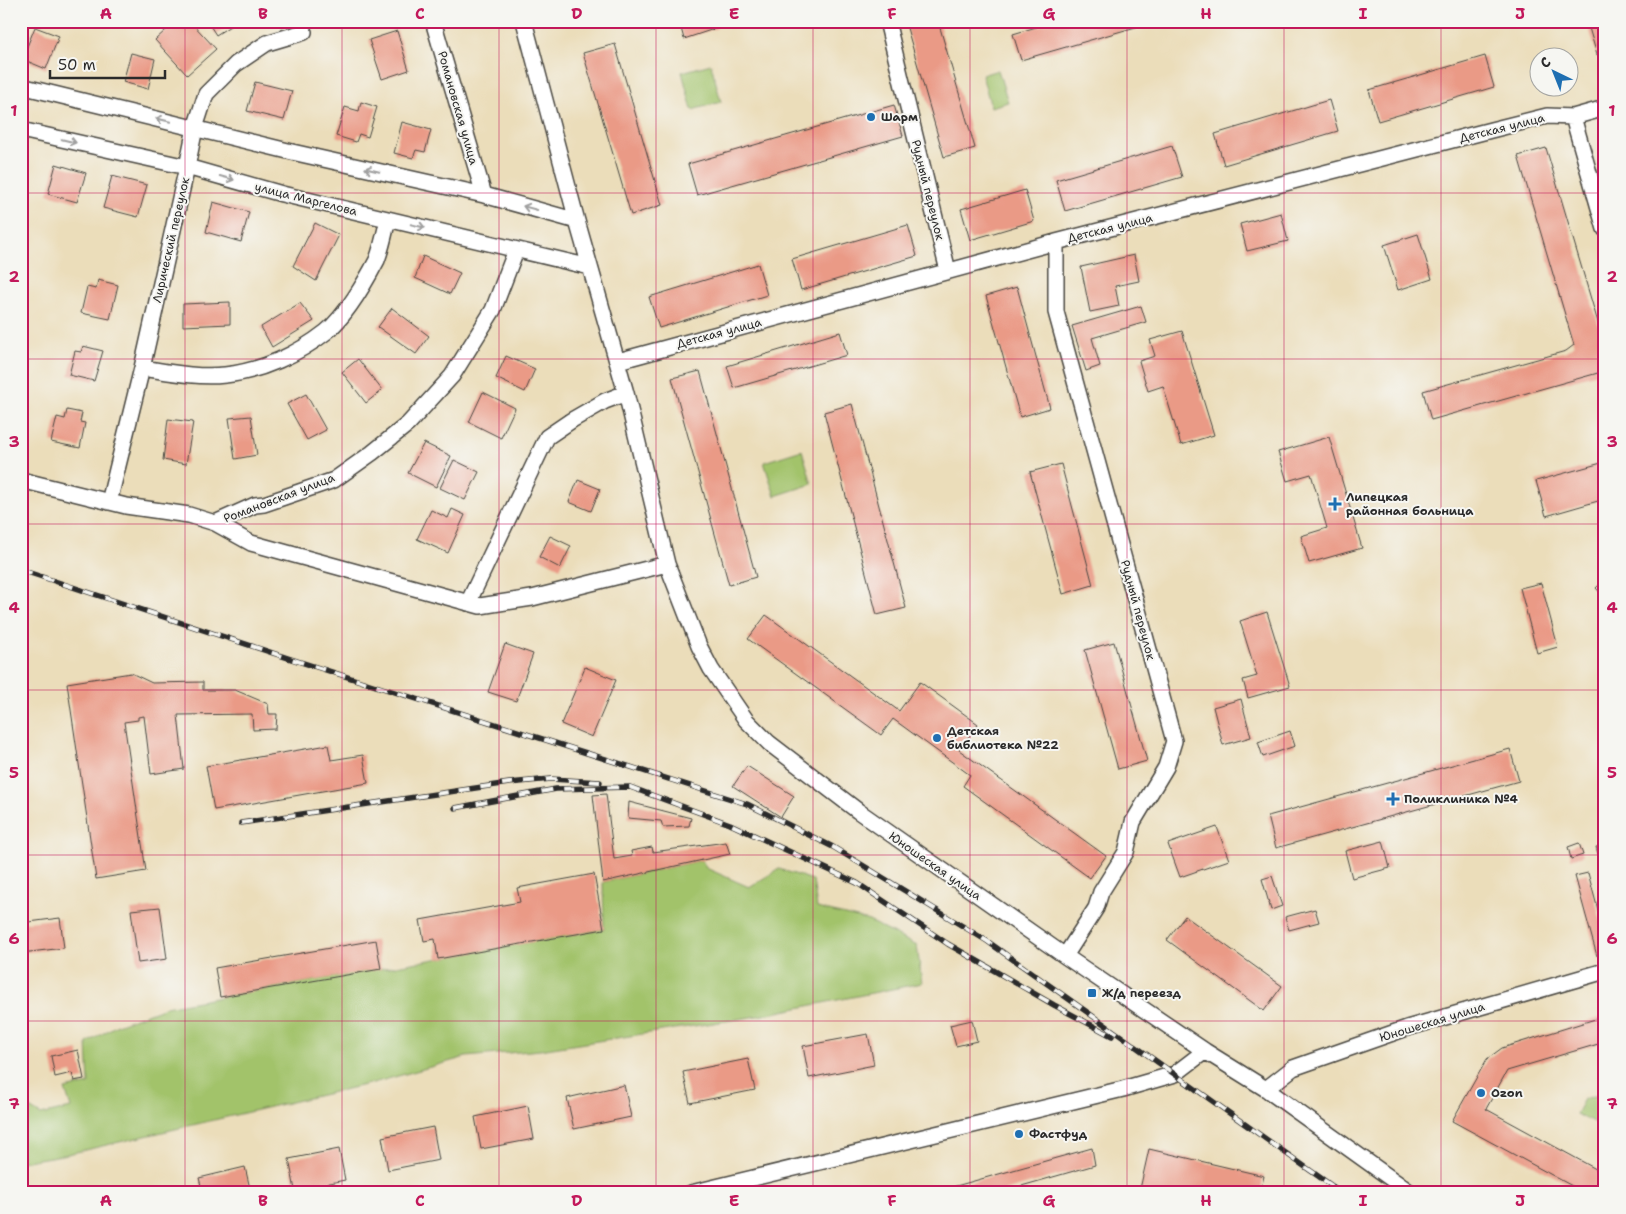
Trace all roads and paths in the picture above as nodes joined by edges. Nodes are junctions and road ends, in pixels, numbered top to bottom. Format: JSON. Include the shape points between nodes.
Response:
{"nodes":[{"id":1,"x":433,"y":21,"type":"edge"},
{"id":2,"x":524,"y":21,"type":"edge"},
{"id":3,"x":887,"y":21,"type":"edge"},
{"id":4,"x":304,"y":32,"type":"dead end"},
{"id":5,"x":21,"y":86,"type":"edge"},
{"id":6,"x":1605,"y":108,"type":"edge"},
{"id":7,"x":1573,"y":117,"type":"junction"},
{"id":8,"x":195,"y":128,"type":"junction"},
{"id":9,"x":21,"y":130,"type":"edge"},
{"id":10,"x":187,"y":167,"type":"junction"},
{"id":11,"x":484,"y":195,"type":"junction"},
{"id":12,"x":388,"y":219,"type":"junction"},
{"id":13,"x":577,"y":221,"type":"junction"},
{"id":14,"x":1605,"y":228,"type":"edge"},
{"id":15,"x":1056,"y":242,"type":"junction"},
{"id":16,"x":516,"y":250,"type":"junction"},
{"id":17,"x":590,"y":267,"type":"junction"},
{"id":18,"x":948,"y":271,"type":"junction"},
{"id":19,"x":618,"y":361,"type":"junction"},
{"id":20,"x":142,"y":368,"type":"junction"},
{"id":21,"x":626,"y":393,"type":"junction"},
{"id":22,"x":21,"y":480,"type":"edge"},
{"id":23,"x":108,"y":502,"type":"junction"},
{"id":24,"x":215,"y":523,"type":"junction"},
{"id":25,"x":666,"y":564,"type":"junction"},
{"id":26,"x":468,"y":603,"type":"junction"},
{"id":27,"x":1065,"y":956,"type":"junction"},
{"id":28,"x":1605,"y":971,"type":"edge"},
{"id":29,"x":1205,"y":1051,"type":"junction"},
{"id":30,"x":1266,"y":1089,"type":"junction"},
{"id":31,"x":691,"y":1193,"type":"edge"},
{"id":32,"x":1411,"y":1193,"type":"edge"}],
"edges":[{"from":1,"to":11,"type":"street","name":"Романовская улица"},
{"from":2,"to":13,"type":"street"},
{"from":3,"to":18,"type":"street","name":"Рудный переулок"},
{"from":4,"to":8,"type":"street","name":"Лирический переулок","via":[[267,43],[236,64],[206,94]]},
{"from":8,"to":5,"type":"street","one_way":true},
{"from":6,"to":7,"type":"street","name":"Детская улица"},
{"from":7,"to":14,"type":"street"},
{"from":7,"to":15,"type":"street","name":"Детская улица","via":[[1547,116]]},
{"from":8,"to":10,"type":"street","name":"Лирический переулок"},
{"from":11,"to":8,"type":"street","one_way":true},
{"from":9,"to":10,"type":"street","name":"улица Маргелова","one_way":true},
{"from":10,"to":12,"type":"street","name":"улица Маргелова","one_way":true},
{"from":10,"to":20,"type":"street","name":"Лирический переулок"},
{"from":13,"to":11,"type":"street","one_way":true},
{"from":12,"to":16,"type":"street","name":"улица Маргелова","one_way":true},
{"from":12,"to":20,"type":"street","via":[[377,259],[353,301],[328,330],[297,352],[260,368],[226,375],[189,375]]},
{"from":13,"to":17,"type":"street"},
{"from":15,"to":18,"type":"street","name":"Детская улица"},
{"from":15,"to":27,"type":"street","name":"Рудный переулок","via":[[1056,312],[1174,741],[1166,767],[1133,822],[1126,852]]},
{"from":16,"to":17,"type":"street","name":"улица Маргелова"},
{"from":16,"to":24,"type":"street","name":"Романовская улица","via":[[493,310],[452,376],[408,424],[334,480],[256,505]]},
{"from":17,"to":19,"type":"street"},
{"from":18,"to":19,"type":"street","name":"Детская улица"},
{"from":19,"to":21,"type":"street"},
{"from":20,"to":23,"type":"street","name":"Лирический переулок"},
{"from":21,"to":25,"type":"street"},
{"from":21,"to":26,"type":"street","via":[[604,401],[547,437]]},
{"from":22,"to":23,"type":"street","name":"Романовская улица"},
{"from":23,"to":24,"type":"street","name":"Романовская улица","via":[[189,515]]},
{"from":24,"to":26,"type":"street","via":[[251,542]]},
{"from":25,"to":26,"type":"street","via":[[532,598],[480,606]]},
{"from":25,"to":27,"type":"street","name":"Юношеская улица","via":[[710,669],[746,720],[769,743],[858,811]]},
{"from":27,"to":29,"type":"street","name":"Юношеская улица"},
{"from":28,"to":30,"type":"street","name":"Юношеская улица","via":[[1407,1028],[1293,1068]]},
{"from":29,"to":30,"type":"street","name":"Юношеская улица"},
{"from":29,"to":31,"type":"street","via":[[1175,1074],[1123,1089]]},
{"from":30,"to":32,"type":"street","name":"Юношеская улица"}]}
